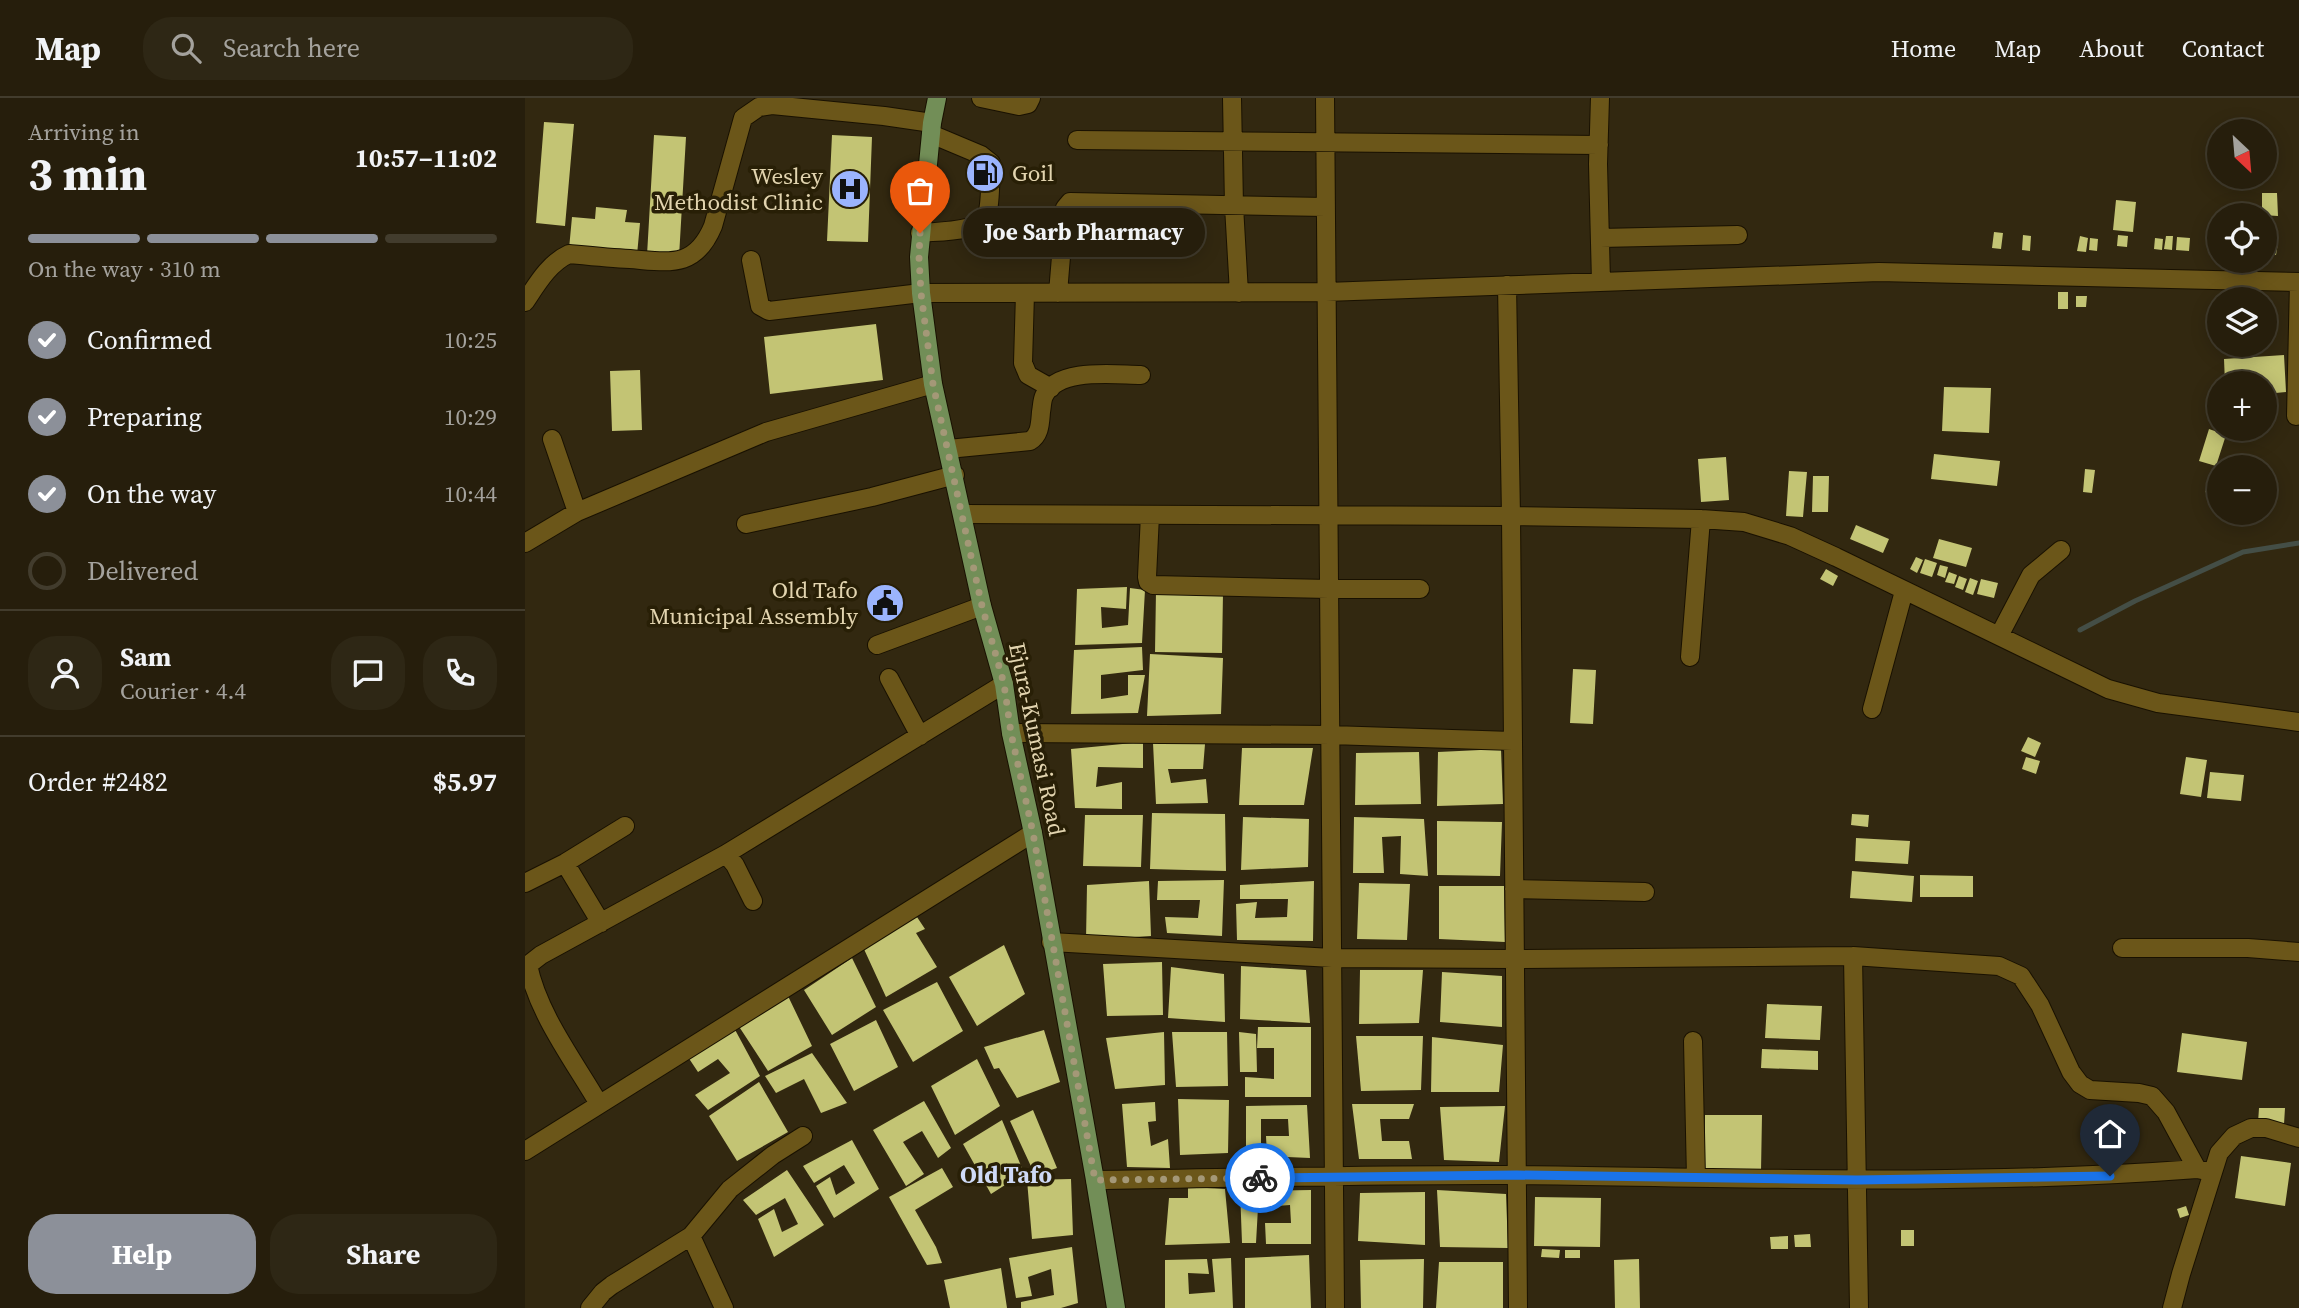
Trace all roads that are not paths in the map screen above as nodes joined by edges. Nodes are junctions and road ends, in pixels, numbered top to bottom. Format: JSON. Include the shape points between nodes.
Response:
{"nodes":[{"id":1,"x":937,"y":98,"type":"edge"},
{"id":2,"x":981,"y":98,"type":"edge"},
{"id":3,"x":1031,"y":98,"type":"edge"},
{"id":4,"x":1232,"y":98,"type":"edge"},
{"id":5,"x":1325,"y":98,"type":"edge"},
{"id":6,"x":1600,"y":98,"type":"edge"},
{"id":7,"x":819,"y":104,"type":"edge"},
{"id":8,"x":932,"y":129,"type":"junction"},
{"id":9,"x":1077,"y":141,"type":"dead end"},
{"id":10,"x":1233,"y":141,"type":"junction"},
{"id":11,"x":1326,"y":142,"type":"junction"},
{"id":12,"x":1599,"y":145,"type":"junction"},
{"id":13,"x":1234,"y":206,"type":"junction"},
{"id":14,"x":1325,"y":207,"type":"junction"},
{"id":15,"x":920,"y":233,"type":"junction"},
{"id":16,"x":1738,"y":235,"type":"dead end"},
{"id":17,"x":1600,"y":238,"type":"junction"},
{"id":18,"x":751,"y":260,"type":"dead end"},
{"id":19,"x":1601,"y":282,"type":"junction"},
{"id":20,"x":2299,"y":282,"type":"edge"},
{"id":21,"x":1507,"y":285,"type":"junction"},
{"id":22,"x":1326,"y":292,"type":"junction"},
{"id":23,"x":921,"y":293,"type":"junction"},
{"id":24,"x":1025,"y":293,"type":"junction"},
{"id":25,"x":1058,"y":293,"type":"junction"},
{"id":26,"x":1239,"y":293,"type":"junction"},
{"id":27,"x":525,"y":302,"type":"edge"},
{"id":28,"x":1141,"y":375,"type":"dead end"},
{"id":29,"x":933,"y":384,"type":"junction"},
{"id":30,"x":1051,"y":388,"type":"junction"},
{"id":31,"x":2295,"y":416,"type":"dead end"},
{"id":32,"x":552,"y":439,"type":"dead end"},
{"id":33,"x":949,"y":449,"type":"junction"},
{"id":34,"x":955,"y":475,"type":"junction"},
{"id":35,"x":577,"y":512,"type":"junction"},
{"id":36,"x":964,"y":514,"type":"junction"},
{"id":37,"x":1150,"y":515,"type":"junction"},
{"id":38,"x":1329,"y":516,"type":"junction"},
{"id":39,"x":1511,"y":516,"type":"junction"},
{"id":40,"x":1701,"y":519,"type":"junction"},
{"id":41,"x":745,"y":524,"type":"dead end"},
{"id":42,"x":525,"y":542,"type":"edge"},
{"id":43,"x":2061,"y":550,"type":"dead end"},
{"id":44,"x":1329,"y":589,"type":"junction"},
{"id":45,"x":1420,"y":589,"type":"dead end"},
{"id":46,"x":1904,"y":591,"type":"junction"},
{"id":47,"x":982,"y":606,"type":"junction"},
{"id":48,"x":1999,"y":636,"type":"junction"},
{"id":49,"x":877,"y":645,"type":"dead end"},
{"id":50,"x":1691,"y":657,"type":"dead end"},
{"id":51,"x":889,"y":677,"type":"dead end"},
{"id":52,"x":1004,"y":684,"type":"junction"},
{"id":53,"x":1872,"y":709,"type":"dead end"},
{"id":54,"x":2299,"y":722,"type":"edge"},
{"id":55,"x":1011,"y":733,"type":"junction"},
{"id":56,"x":1331,"y":735,"type":"junction"},
{"id":57,"x":920,"y":736,"type":"junction"},
{"id":58,"x":1512,"y":741,"type":"junction"},
{"id":59,"x":625,"y":826,"type":"dead end"},
{"id":60,"x":1033,"y":833,"type":"junction"},
{"id":61,"x":726,"y":854,"type":"junction"},
{"id":62,"x":565,"y":863,"type":"junction"},
{"id":63,"x":525,"y":883,"type":"edge"},
{"id":64,"x":1514,"y":889,"type":"junction"},
{"id":65,"x":1645,"y":892,"type":"dead end"},
{"id":66,"x":753,"y":901,"type":"dead end"},
{"id":67,"x":601,"y":923,"type":"junction"},
{"id":68,"x":1051,"y":942,"type":"junction"},
{"id":69,"x":2122,"y":948,"type":"dead end"},
{"id":70,"x":2299,"y":952,"type":"edge"},
{"id":71,"x":1853,"y":956,"type":"junction"},
{"id":72,"x":1332,"y":958,"type":"junction"},
{"id":73,"x":1514,"y":959,"type":"junction"},
{"id":74,"x":526,"y":962,"type":"edge"},
{"id":75,"x":1693,"y":1041,"type":"dead end"},
{"id":76,"x":599,"y":1104,"type":"junction"},
{"id":77,"x":803,"y":1136,"type":"dead end"},
{"id":78,"x":2299,"y":1138,"type":"edge"},
{"id":79,"x":525,"y":1151,"type":"edge"},
{"id":80,"x":2205,"y":1170,"type":"junction"},
{"id":81,"x":1517,"y":1175,"type":"junction"},
{"id":82,"x":1334,"y":1177,"type":"junction"},
{"id":83,"x":1696,"y":1178,"type":"junction"},
{"id":84,"x":1095,"y":1180,"type":"junction"},
{"id":85,"x":1857,"y":1180,"type":"junction"},
{"id":86,"x":691,"y":1236,"type":"junction"},
{"id":87,"x":590,"y":1308,"type":"edge"},
{"id":88,"x":724,"y":1308,"type":"edge"},
{"id":89,"x":1116,"y":1308,"type":"edge"},
{"id":90,"x":1335,"y":1308,"type":"edge"},
{"id":91,"x":1518,"y":1308,"type":"edge"},
{"id":92,"x":1859,"y":1308,"type":"edge"},
{"id":93,"x":2172,"y":1308,"type":"edge"}],
"edges":[{"from":1,"to":8,"type":"main road","name":"Ejura-Kumasi Road"},
{"from":2,"to":3,"type":"street","via":[[1019,106]]},
{"from":4,"to":10,"type":"street"},
{"from":5,"to":11,"type":"street"},
{"from":6,"to":12,"type":"street"},
{"from":7,"to":8,"type":"street"},
{"from":7,"to":27,"type":"street","via":[[759,107],[743,118],[713,226],[706,242],[688,257],[671,263],[569,254],[558,259]]},
{"from":8,"to":15,"type":"main road","name":"Ejura-Kumasi Road"},
{"from":8,"to":15,"type":"street","via":[[991,163],[987,214],[981,223],[968,228]]},
{"from":9,"to":10,"type":"street"},
{"from":10,"to":11,"type":"street"},
{"from":10,"to":13,"type":"street"},
{"from":11,"to":12,"type":"street"},
{"from":11,"to":14,"type":"street"},
{"from":12,"to":17,"type":"street"},
{"from":13,"to":14,"type":"street"},
{"from":13,"to":25,"type":"street","via":[[1070,202],[1065,208]]},
{"from":13,"to":26,"type":"street"},
{"from":14,"to":22,"type":"street"},
{"from":15,"to":23,"type":"main road","name":"Ejura-Kumasi Road"},
{"from":16,"to":17,"type":"street"},
{"from":17,"to":19,"type":"street"},
{"from":18,"to":23,"type":"street","via":[[760,306],[769,311]]},
{"from":19,"to":20,"type":"street","via":[[1879,272]]},
{"from":19,"to":21,"type":"street"},
{"from":20,"to":31,"type":"street"},
{"from":21,"to":22,"type":"street"},
{"from":21,"to":39,"type":"street"},
{"from":22,"to":26,"type":"street"},
{"from":22,"to":38,"type":"street"},
{"from":23,"to":24,"type":"street"},
{"from":23,"to":29,"type":"main road","name":"Ejura-Kumasi Road"},
{"from":24,"to":25,"type":"street"},
{"from":24,"to":30,"type":"street","via":[[1023,363],[1028,374]]},
{"from":25,"to":26,"type":"street"},
{"from":28,"to":30,"type":"street","via":[[1078,375]]},
{"from":29,"to":33,"type":"main road","name":"Ejura-Kumasi Road"},
{"from":29,"to":35,"type":"street","via":[[766,432]]},
{"from":30,"to":33,"type":"street","via":[[1044,397],[1039,430],[1030,441]]},
{"from":32,"to":35,"type":"street"},
{"from":33,"to":34,"type":"main road","name":"Ejura-Kumasi Road"},
{"from":34,"to":36,"type":"main road","name":"Ejura-Kumasi Road"},
{"from":34,"to":41,"type":"street"},
{"from":35,"to":42,"type":"street"},
{"from":36,"to":37,"type":"street"},
{"from":36,"to":47,"type":"main road","name":"Ejura-Kumasi Road"},
{"from":37,"to":38,"type":"street"},
{"from":37,"to":44,"type":"street","via":[[1147,577],[1153,585]]},
{"from":38,"to":39,"type":"street"},
{"from":38,"to":44,"type":"street"},
{"from":39,"to":40,"type":"street"},
{"from":39,"to":58,"type":"street"},
{"from":40,"to":46,"type":"street","via":[[1744,522],[1790,536]]},
{"from":40,"to":50,"type":"street"},
{"from":43,"to":48,"type":"street","via":[[2031,575]]},
{"from":44,"to":45,"type":"street"},
{"from":44,"to":56,"type":"street"},
{"from":46,"to":48,"type":"street"},
{"from":46,"to":53,"type":"street"},
{"from":47,"to":49,"type":"street"},
{"from":47,"to":52,"type":"main road","name":"Ejura-Kumasi Road"},
{"from":48,"to":54,"type":"street","via":[[2108,689],[2158,703]]},
{"from":51,"to":57,"type":"street"},
{"from":52,"to":55,"type":"main road","name":"Ejura-Kumasi Road"},
{"from":52,"to":57,"type":"street"},
{"from":55,"to":56,"type":"street"},
{"from":55,"to":60,"type":"main road","name":"Ejura-Kumasi Road"},
{"from":56,"to":58,"type":"street"},
{"from":56,"to":72,"type":"street"},
{"from":57,"to":61,"type":"street"},
{"from":58,"to":64,"type":"street"},
{"from":59,"to":62,"type":"street"},
{"from":60,"to":68,"type":"main road","name":"Ejura-Kumasi Road"},
{"from":60,"to":76,"type":"street"},
{"from":61,"to":66,"type":"street"},
{"from":61,"to":67,"type":"street"},
{"from":62,"to":63,"type":"street"},
{"from":62,"to":67,"type":"street"},
{"from":64,"to":65,"type":"street"},
{"from":64,"to":73,"type":"street"},
{"from":67,"to":74,"type":"street"},
{"from":68,"to":72,"type":"street"},
{"from":68,"to":84,"type":"main road","name":"Ejura-Kumasi Road"},
{"from":69,"to":70,"type":"street"},
{"from":71,"to":73,"type":"street"},
{"from":71,"to":80,"type":"street","via":[[1999,966],[2021,976],[2080,1084],[2090,1090],[2152,1096]]},
{"from":71,"to":85,"type":"street"},
{"from":72,"to":73,"type":"street"},
{"from":72,"to":82,"type":"street"},
{"from":73,"to":81,"type":"street"},
{"from":74,"to":76,"type":"street","via":[[545,1012]]},
{"from":75,"to":83,"type":"street"},
{"from":76,"to":79,"type":"street"},
{"from":77,"to":86,"type":"street","via":[[730,1189]]},
{"from":78,"to":80,"type":"street","via":[[2251,1128],[2234,1136]]},
{"from":80,"to":85,"type":"street","via":[[2095,1177]]},
{"from":80,"to":93,"type":"street"},
{"from":81,"to":82,"type":"street"},
{"from":81,"to":83,"type":"street"},
{"from":81,"to":91,"type":"street"},
{"from":82,"to":84,"type":"street"},
{"from":82,"to":90,"type":"street"},
{"from":83,"to":85,"type":"street"},
{"from":84,"to":89,"type":"main road","name":"Ejura-Kumasi Road"},
{"from":85,"to":92,"type":"street"},
{"from":86,"to":87,"type":"street","via":[[612,1285]]},
{"from":86,"to":88,"type":"street"}]}
